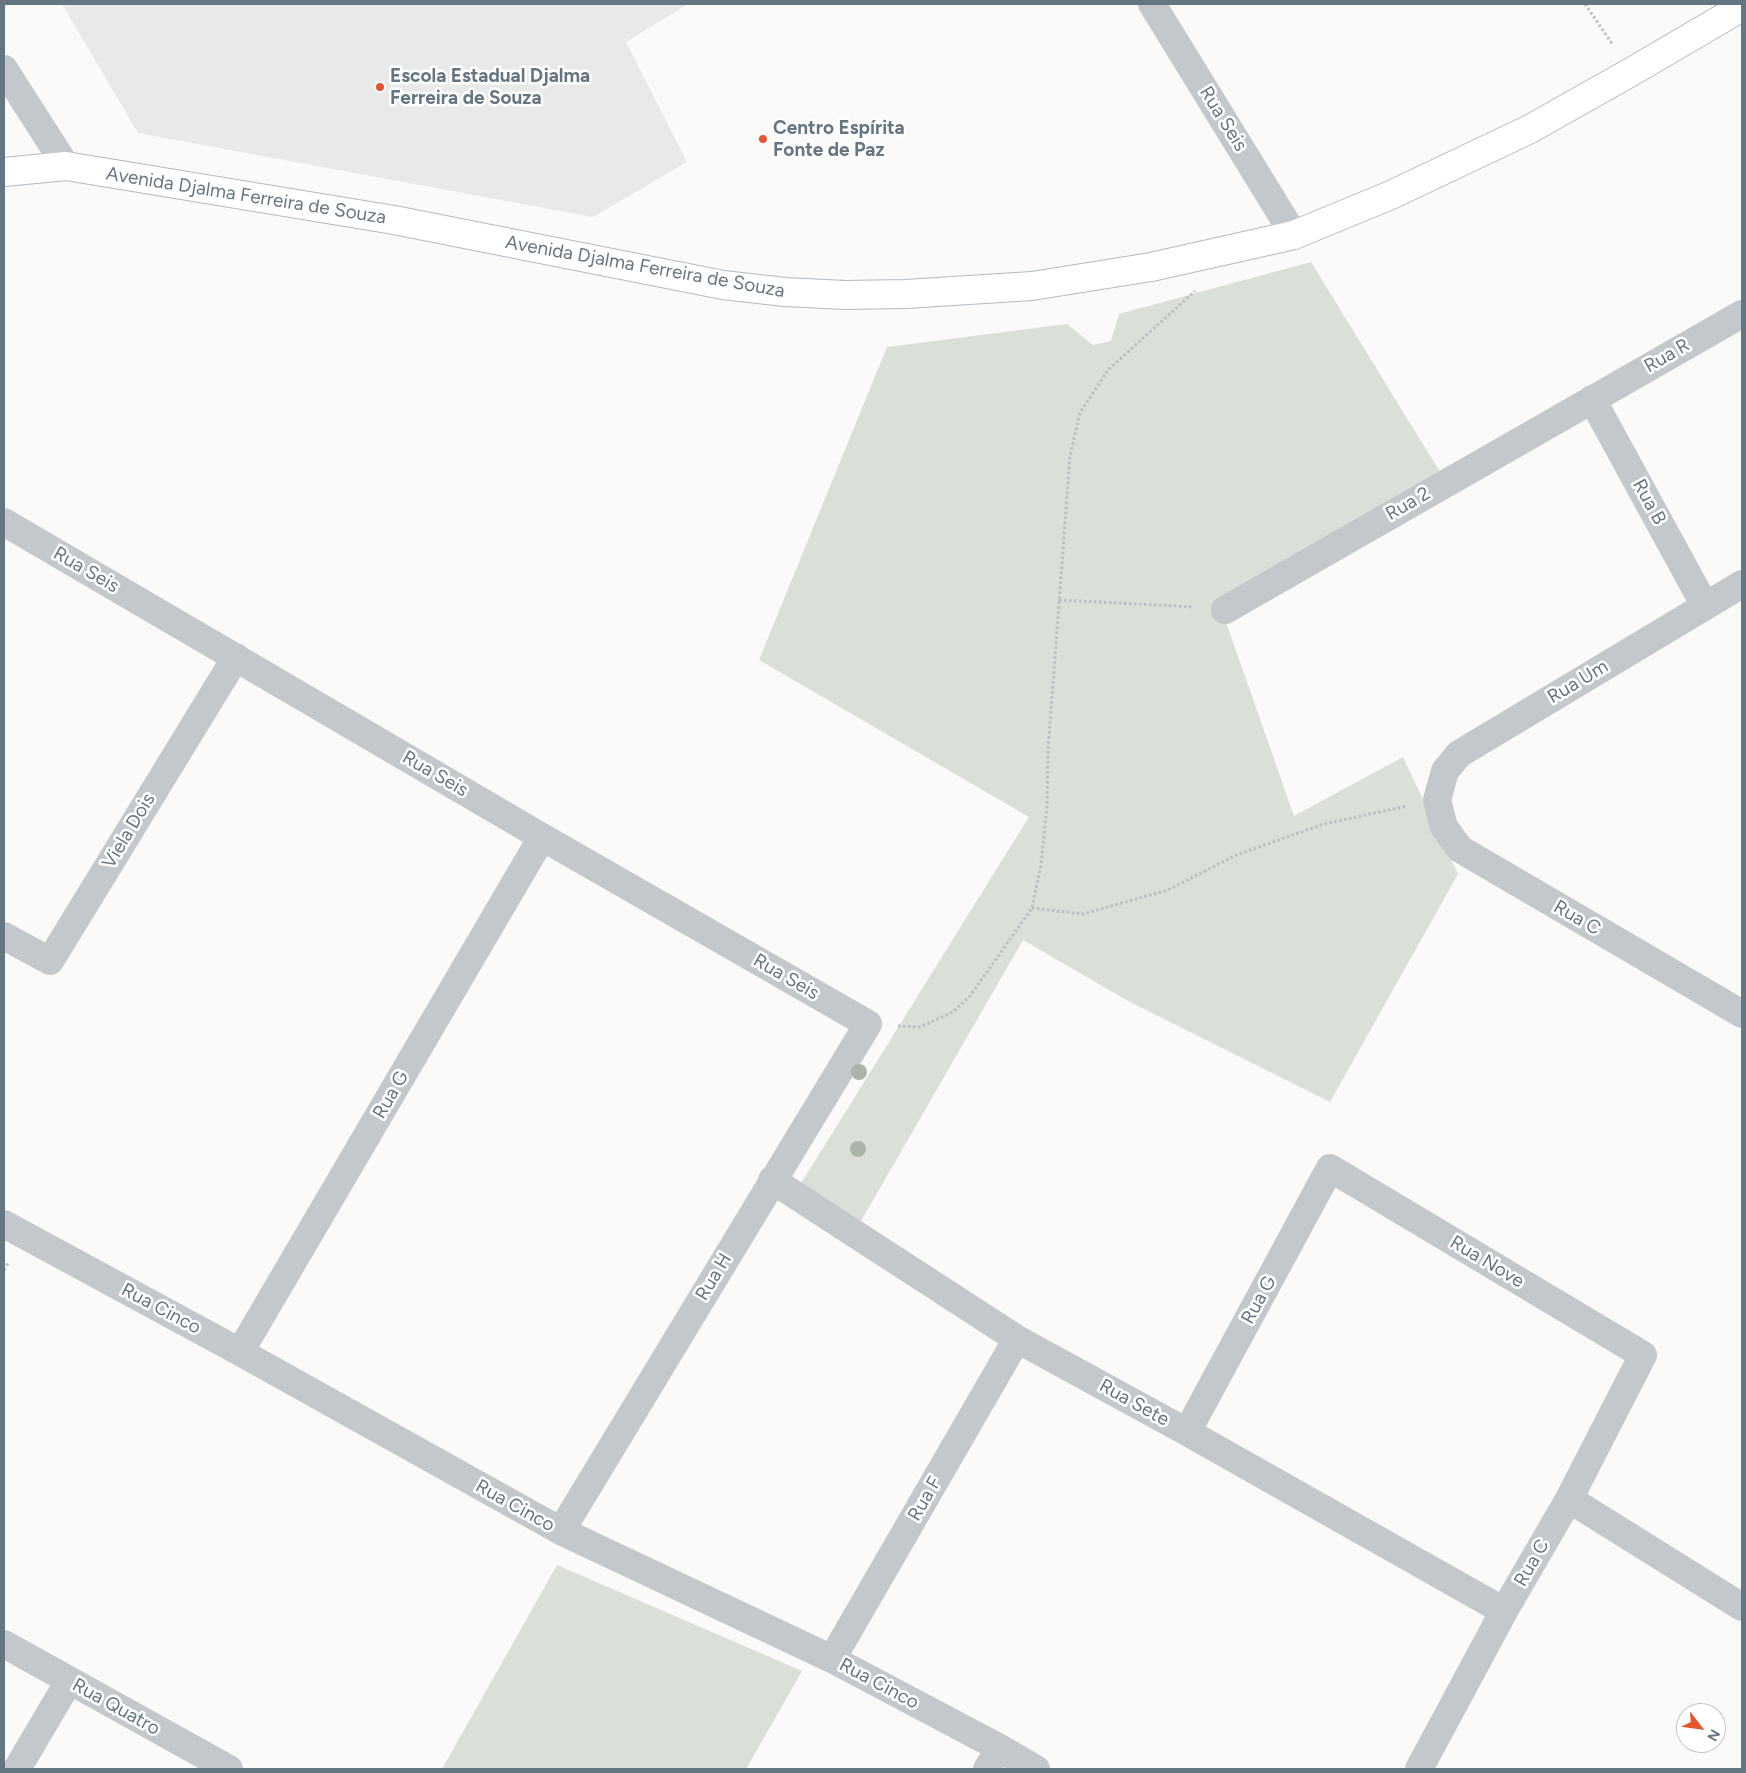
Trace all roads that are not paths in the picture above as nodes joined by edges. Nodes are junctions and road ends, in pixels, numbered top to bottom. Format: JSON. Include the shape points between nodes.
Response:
{"nodes":[{"id":1,"x":1152,"y":4,"type":"edge"},
{"id":2,"x":1742,"y":7,"type":"edge"},
{"id":3,"x":4,"y":69,"type":"edge"},
{"id":4,"x":66,"y":166,"type":"junction"},
{"id":5,"x":4,"y":172,"type":"edge"},
{"id":6,"x":1294,"y":235,"type":"junction"},
{"id":7,"x":1742,"y":314,"type":"edge"},
{"id":8,"x":1592,"y":399,"type":"junction"},
{"id":9,"x":4,"y":522,"type":"edge"},
{"id":10,"x":1742,"y":584,"type":"edge"},
{"id":11,"x":1706,"y":606,"type":"junction"},
{"id":12,"x":1225,"y":610,"type":"road end"},
{"id":13,"x":236,"y":657,"type":"junction"},
{"id":14,"x":1437,"y":800,"type":"joint"},
{"id":15,"x":542,"y":837,"type":"junction"},
{"id":16,"x":4,"y":936,"type":"edge"},
{"id":17,"x":1742,"y":1014,"type":"edge"},
{"id":18,"x":868,"y":1024,"type":"joint"},
{"id":19,"x":1330,"y":1168,"type":"joint"},
{"id":20,"x":772,"y":1180,"type":"junction"},
{"id":21,"x":4,"y":1224,"type":"edge"},
{"id":22,"x":1017,"y":1339,"type":"junction"},
{"id":23,"x":240,"y":1352,"type":"junction"},
{"id":24,"x":1643,"y":1355,"type":"joint"},
{"id":25,"x":1187,"y":1432,"type":"junction"},
{"id":26,"x":1569,"y":1499,"type":"junction"},
{"id":27,"x":561,"y":1531,"type":"junction"},
{"id":28,"x":1742,"y":1607,"type":"edge"},
{"id":29,"x":1504,"y":1612,"type":"junction"},
{"id":30,"x":4,"y":1644,"type":"edge"},
{"id":31,"x":832,"y":1659,"type":"junction"},
{"id":32,"x":69,"y":1681,"type":"junction"},
{"id":33,"x":994,"y":1759,"type":"edge"},
{"id":34,"x":18,"y":1769,"type":"edge"},
{"id":35,"x":229,"y":1769,"type":"edge"},
{"id":36,"x":1036,"y":1769,"type":"edge"},
{"id":37,"x":1419,"y":1769,"type":"edge"}],
"edges":[{"from":1,"to":6,"type":"street","name":"Rua Seis"},
{"from":2,"to":6,"type":"main road","name":"Avenida Djalma Ferreira de Souza","via":[[1530,129],[1391,195]]},
{"from":3,"to":4,"type":"street"},
{"from":4,"to":5,"type":"main road","name":"Avenida Djalma Ferreira de Souza"},
{"from":4,"to":6,"type":"main road","name":"Avenida Djalma Ferreira de Souza","via":[[394,220],[724,285],[786,292],[906,294],[1032,286],[1151,267]]},
{"from":7,"to":8,"type":"street","name":"Rua R"},
{"from":8,"to":11,"type":"street","name":"Rua B"},
{"from":8,"to":12,"type":"street","name":"Rua 2"},
{"from":9,"to":13,"type":"street","name":"Rua Seis"},
{"from":10,"to":11,"type":"street","name":"Rua Um"},
{"from":11,"to":14,"type":"street","name":"Rua Um","via":[[1459,754],[1445,772]]},
{"from":13,"to":15,"type":"street","name":"Rua Seis"},
{"from":13,"to":16,"type":"street","name":"Viela Dois","via":[[50,961]]},
{"from":14,"to":17,"type":"street","name":"Rua C","via":[[1444,827],[1460,849]]},
{"from":15,"to":18,"type":"street","name":"Rua Seis"},
{"from":15,"to":23,"type":"street","name":"Rua G"},
{"from":18,"to":20,"type":"street","name":"Rua H"},
{"from":19,"to":24,"type":"street","name":"Rua Nove"},
{"from":19,"to":25,"type":"street","name":"Rua G"},
{"from":20,"to":22,"type":"street","name":"Rua Sete"},
{"from":20,"to":27,"type":"street","name":"Rua H"},
{"from":21,"to":23,"type":"street","name":"Rua Cinco"},
{"from":22,"to":25,"type":"street","name":"Rua Sete"},
{"from":22,"to":31,"type":"street","name":"Rua F"},
{"from":23,"to":27,"type":"street","name":"Rua Cinco"},
{"from":24,"to":26,"type":"street","name":"Rua C"},
{"from":25,"to":29,"type":"street","name":"Rua Sete"},
{"from":26,"to":28,"type":"street"},
{"from":26,"to":29,"type":"street","name":"Rua C"},
{"from":27,"to":31,"type":"street","name":"Rua Cinco"},
{"from":29,"to":37,"type":"street","name":"Rua C"},
{"from":30,"to":32,"type":"street","name":"Rua Quatro"},
{"from":31,"to":33,"type":"street","name":"Rua Cinco"},
{"from":32,"to":34,"type":"street"},
{"from":32,"to":35,"type":"street","name":"Rua Quatro"},
{"from":33,"to":36,"type":"street","name":"Rua Cinco"}]}
